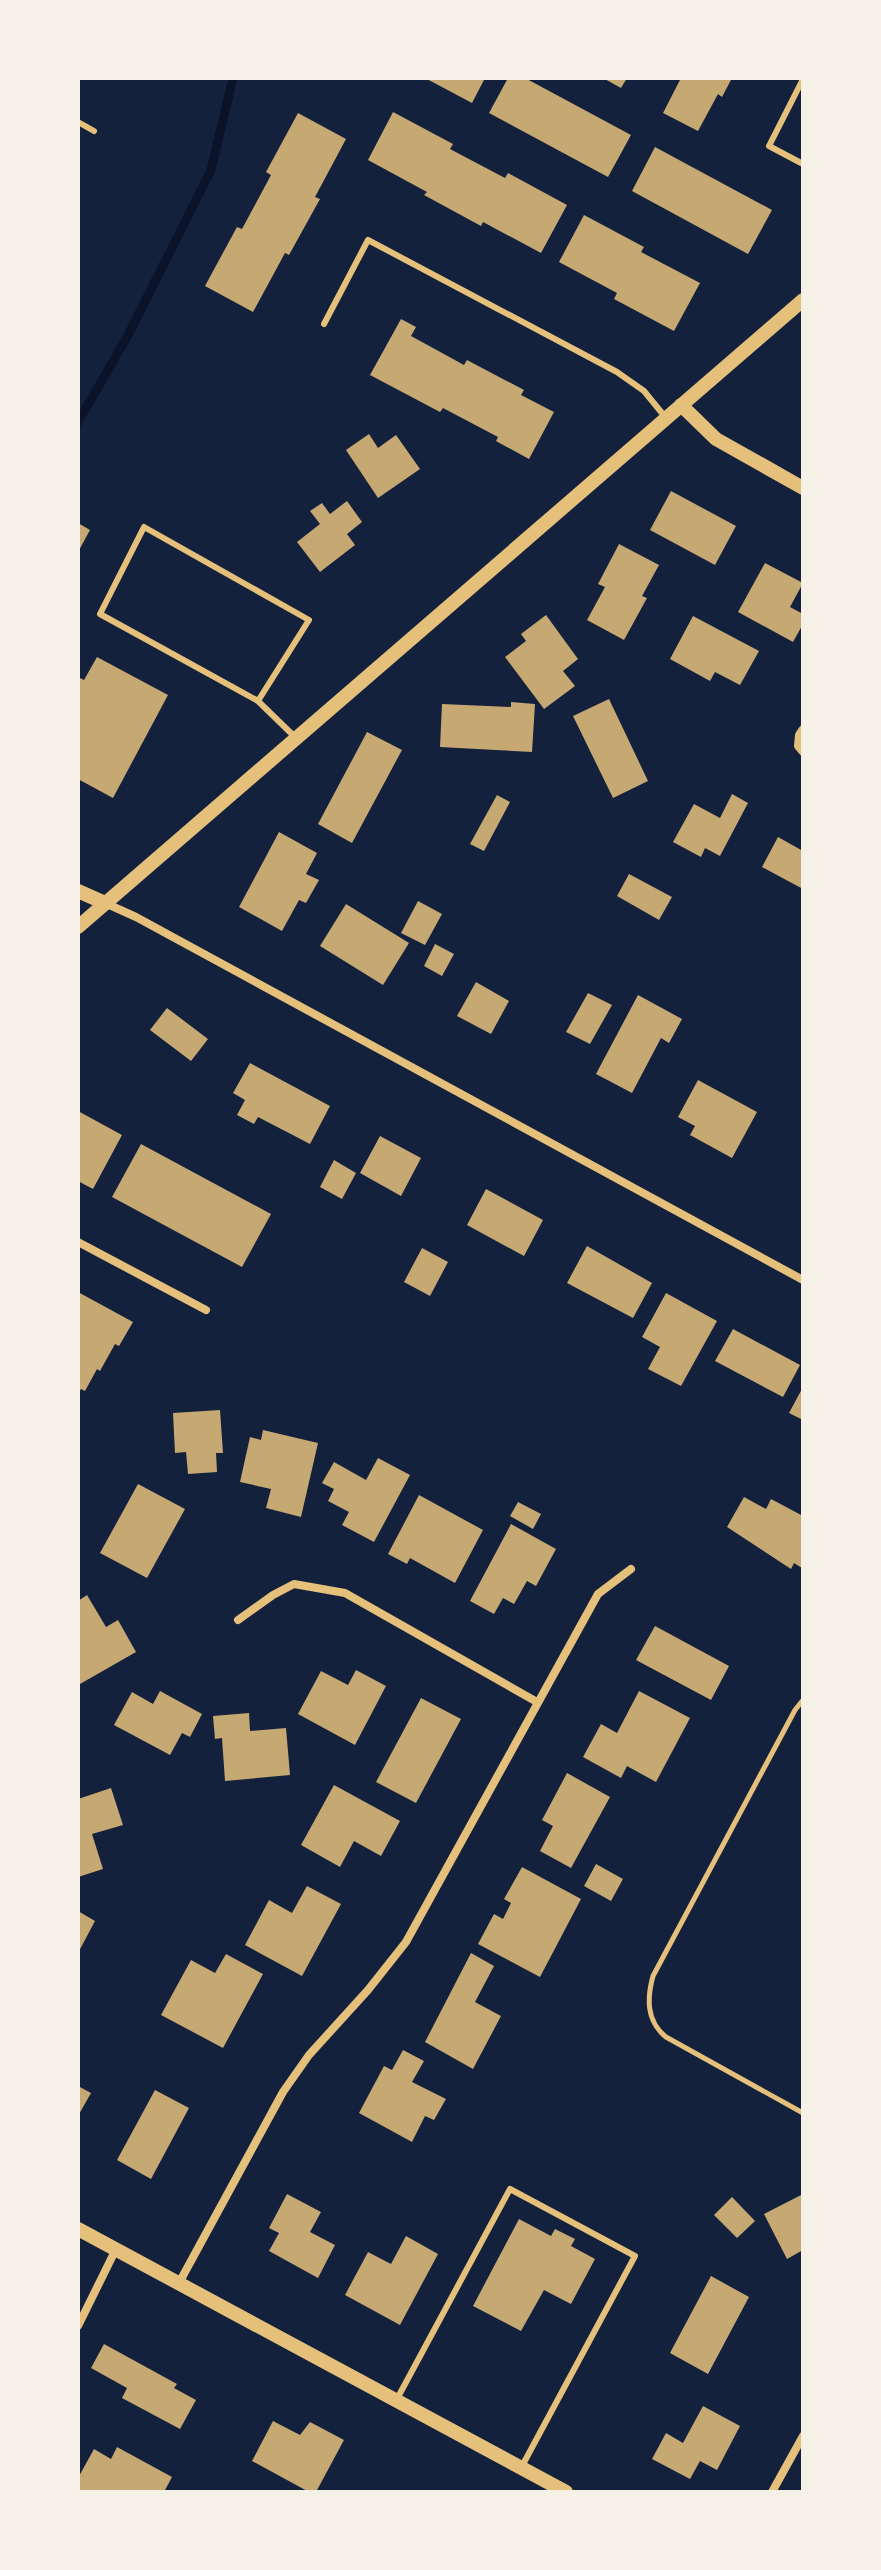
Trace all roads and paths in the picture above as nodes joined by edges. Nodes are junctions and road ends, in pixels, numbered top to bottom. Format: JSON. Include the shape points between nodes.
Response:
{"nodes":[{"id":1,"x":803,"y":79,"type":"edge"},
{"id":2,"x":78,"y":122,"type":"edge"},
{"id":3,"x":94,"y":131,"type":"dead end"},
{"id":4,"x":803,"y":164,"type":"edge"},
{"id":5,"x":803,"y":300,"type":"edge"},
{"id":6,"x":324,"y":324,"type":"dead end"},
{"id":7,"x":681,"y":405,"type":"junction"},
{"id":8,"x":666,"y":418,"type":"junction"},
{"id":9,"x":803,"y":488,"type":"edge"},
{"id":10,"x":258,"y":701,"type":"junction"},
{"id":11,"x":803,"y":729,"type":"edge"},
{"id":12,"x":297,"y":739,"type":"junction"},
{"id":13,"x":803,"y":752,"type":"edge"},
{"id":14,"x":78,"y":891,"type":"edge"},
{"id":15,"x":105,"y":903,"type":"junction"},
{"id":16,"x":78,"y":927,"type":"edge"},
{"id":17,"x":78,"y":1242,"type":"edge"},
{"id":18,"x":803,"y":1280,"type":"edge"},
{"id":19,"x":206,"y":1310,"type":"dead end"},
{"id":20,"x":631,"y":1569,"type":"dead end"},
{"id":21,"x":238,"y":1620,"type":"dead end"},
{"id":22,"x":803,"y":1700,"type":"edge"},
{"id":23,"x":537,"y":1702,"type":"junction"},
{"id":24,"x":803,"y":2113,"type":"edge"},
{"id":25,"x":78,"y":2229,"type":"edge"},
{"id":26,"x":116,"y":2249,"type":"junction"},
{"id":27,"x":179,"y":2283,"type":"junction"},
{"id":28,"x":78,"y":2326,"type":"edge"},
{"id":29,"x":396,"y":2400,"type":"junction"},
{"id":30,"x":803,"y":2436,"type":"edge"},
{"id":31,"x":521,"y":2468,"type":"junction"},
{"id":32,"x":566,"y":2492,"type":"edge"},
{"id":33,"x":772,"y":2492,"type":"edge"}],
"edges":[{"from":1,"to":4,"type":"lane","via":[[769,146]]},
{"from":2,"to":3,"type":"lane"},
{"from":5,"to":7,"type":"street"},
{"from":6,"to":8,"type":"lane","via":[[368,240],[617,372],[644,391]]},
{"from":7,"to":8,"type":"street"},
{"from":7,"to":9,"type":"street","via":[[716,439]]},
{"from":8,"to":12,"type":"street"},
{"from":10,"to":10,"type":"lane","via":[[100,614],[144,527],[309,620]]},
{"from":10,"to":12,"type":"lane"},
{"from":11,"to":13,"type":"street","via":[[798,746]]},
{"from":12,"to":15,"type":"street"},
{"from":14,"to":15,"type":"street"},
{"from":15,"to":16,"type":"street"},
{"from":15,"to":18,"type":"street"},
{"from":17,"to":19,"type":"street"},
{"from":20,"to":23,"type":"street","via":[[598,1594]]},
{"from":21,"to":23,"type":"street","via":[[294,1584],[345,1593]]},
{"from":22,"to":24,"type":"path","via":[[653,1976],[649,2006],[652,2021],[666,2037]]},
{"from":23,"to":27,"type":"street","via":[[406,1942],[283,2092]]},
{"from":25,"to":26,"type":"street"},
{"from":26,"to":27,"type":"street"},
{"from":26,"to":28,"type":"street"},
{"from":27,"to":29,"type":"street"},
{"from":29,"to":31,"type":"street"},
{"from":29,"to":31,"type":"lane","via":[[510,2189],[635,2256]]},
{"from":30,"to":33,"type":"street"},
{"from":31,"to":32,"type":"street"}]}
